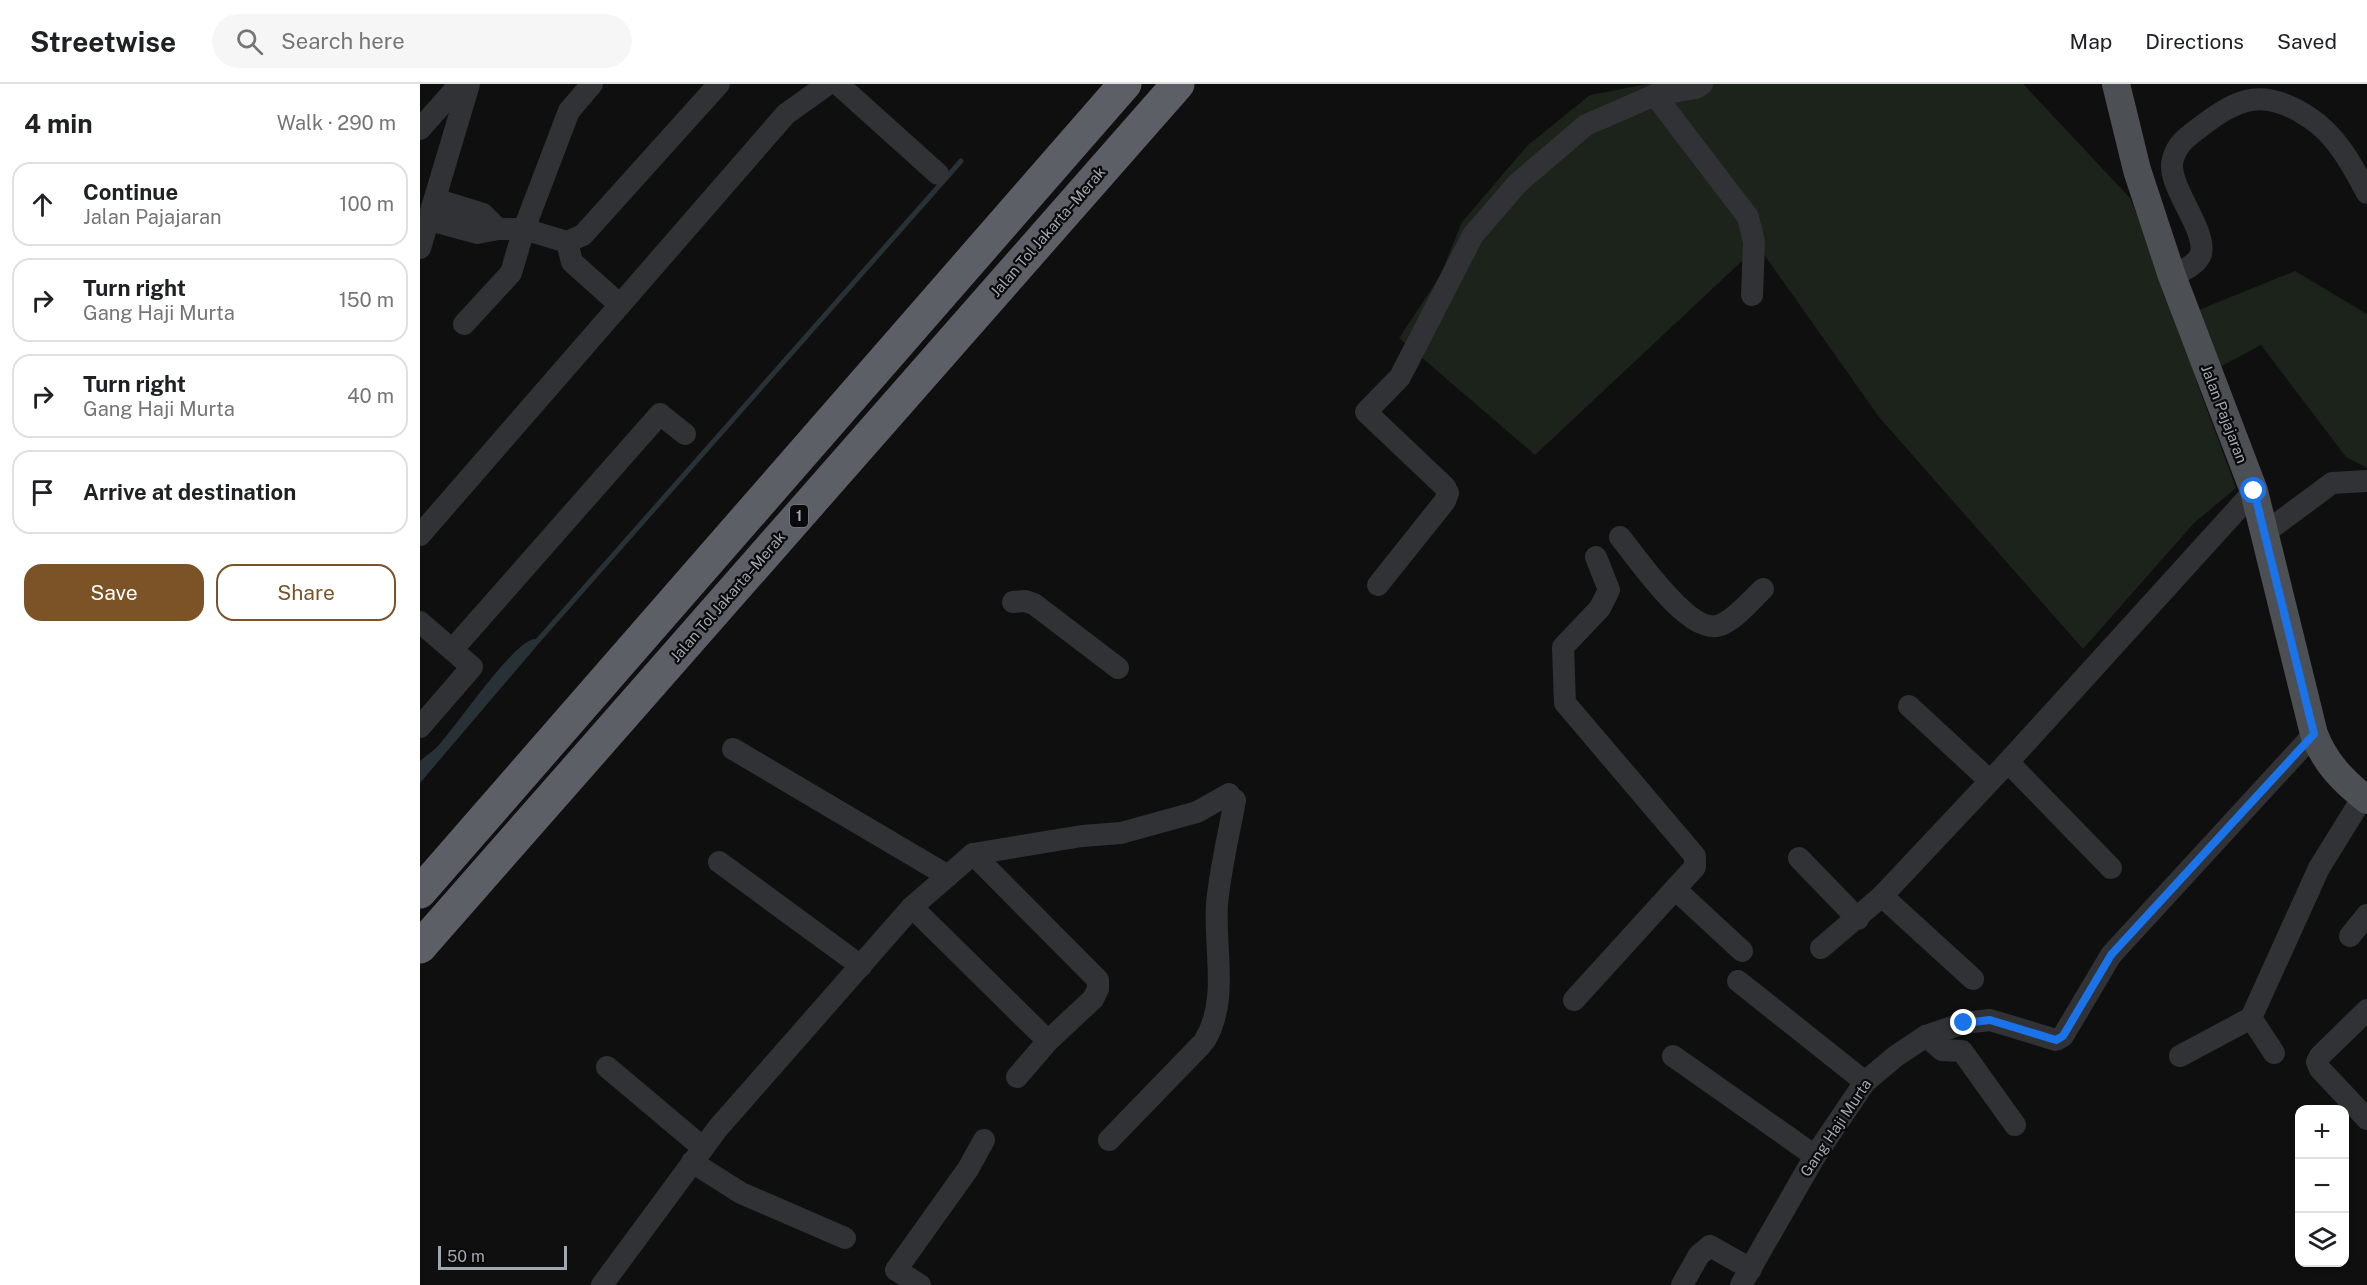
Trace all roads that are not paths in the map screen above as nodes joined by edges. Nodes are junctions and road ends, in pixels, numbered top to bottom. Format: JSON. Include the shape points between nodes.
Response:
{"nodes":[{"id":1,"x":460,"y":84,"type":"edge"},
{"id":2,"x":469,"y":84,"type":"edge"},
{"id":3,"x":592,"y":84,"type":"edge"},
{"id":4,"x":719,"y":84,"type":"edge"},
{"id":5,"x":828,"y":84,"type":"edge"},
{"id":6,"x":838,"y":84,"type":"edge"},
{"id":7,"x":1125,"y":84,"type":"edge"},
{"id":8,"x":1178,"y":84,"type":"edge"},
{"id":9,"x":1702,"y":84,"type":"edge"},
{"id":10,"x":2116,"y":84,"type":"edge"},
{"id":11,"x":1655,"y":95,"type":"junction"},
{"id":12,"x":420,"y":129,"type":"edge"},
{"id":13,"x":938,"y":174,"type":"dead end"},
{"id":14,"x":2367,"y":193,"type":"edge"},
{"id":15,"x":432,"y":209,"type":"junction"},
{"id":16,"x":524,"y":229,"type":"junction"},
{"id":17,"x":567,"y":242,"type":"junction"},
{"id":18,"x":420,"y":248,"type":"edge"},
{"id":19,"x":2172,"y":276,"type":"junction"},
{"id":20,"x":1752,"y":295,"type":"dead end"},
{"id":21,"x":620,"y":305,"type":"junction"},
{"id":22,"x":464,"y":324,"type":"dead end"},
{"id":23,"x":685,"y":434,"type":"dead end"},
{"id":24,"x":2367,"y":481,"type":"edge"},
{"id":25,"x":2254,"y":491,"type":"junction"},
{"id":26,"x":2266,"y":532,"type":"junction"},
{"id":27,"x":420,"y":535,"type":"edge"},
{"id":28,"x":1620,"y":537,"type":"dead end"},
{"id":29,"x":1596,"y":557,"type":"dead end"},
{"id":30,"x":1378,"y":585,"type":"dead end"},
{"id":31,"x":1763,"y":590,"type":"dead end"},
{"id":32,"x":1013,"y":602,"type":"dead end"},
{"id":33,"x":420,"y":622,"type":"edge"},
{"id":34,"x":453,"y":649,"type":"junction"},
{"id":35,"x":1118,"y":668,"type":"dead end"},
{"id":36,"x":1908,"y":706,"type":"dead end"},
{"id":37,"x":420,"y":727,"type":"edge"},
{"id":38,"x":2314,"y":734,"type":"junction"},
{"id":39,"x":733,"y":749,"type":"dead end"},
{"id":40,"x":2008,"y":762,"type":"junction"},
{"id":41,"x":1990,"y":781,"type":"junction"},
{"id":42,"x":2365,"y":798,"type":"edge"},
{"id":43,"x":973,"y":854,"type":"junction"},
{"id":44,"x":1799,"y":858,"type":"dead end"},
{"id":45,"x":719,"y":862,"type":"dead end"},
{"id":46,"x":2111,"y":868,"type":"dead end"},
{"id":47,"x":948,"y":876,"type":"junction"},
{"id":48,"x":1676,"y":889,"type":"junction"},
{"id":49,"x":420,"y":892,"type":"edge"},
{"id":50,"x":1882,"y":896,"type":"junction"},
{"id":51,"x":912,"y":907,"type":"junction"},
{"id":52,"x":2367,"y":915,"type":"edge"},
{"id":53,"x":1858,"y":919,"type":"junction"},
{"id":54,"x":2350,"y":936,"type":"dead end"},
{"id":55,"x":420,"y":947,"type":"edge"},
{"id":56,"x":1821,"y":948,"type":"dead end"},
{"id":57,"x":1742,"y":951,"type":"dead end"},
{"id":58,"x":861,"y":966,"type":"junction"},
{"id":59,"x":1973,"y":979,"type":"dead end"},
{"id":60,"x":1738,"y":981,"type":"dead end"},
{"id":61,"x":1574,"y":1000,"type":"dead end"},
{"id":62,"x":2367,"y":1010,"type":"edge"},
{"id":63,"x":2252,"y":1017,"type":"junction"},
{"id":64,"x":1926,"y":1036,"type":"junction"},
{"id":65,"x":1048,"y":1041,"type":"junction"},
{"id":66,"x":2274,"y":1053,"type":"dead end"},
{"id":67,"x":1673,"y":1056,"type":"dead end"},
{"id":68,"x":2180,"y":1056,"type":"dead end"},
{"id":69,"x":607,"y":1067,"type":"dead end"},
{"id":70,"x":1017,"y":1077,"type":"dead end"},
{"id":71,"x":1865,"y":1082,"type":"junction"},
{"id":72,"x":2367,"y":1119,"type":"edge"},
{"id":73,"x":2015,"y":1125,"type":"dead end"},
{"id":74,"x":984,"y":1140,"type":"dead end"},
{"id":75,"x":1109,"y":1140,"type":"dead end"},
{"id":76,"x":697,"y":1155,"type":"junction"},
{"id":77,"x":1815,"y":1156,"type":"junction"},
{"id":78,"x":845,"y":1238,"type":"dead end"},
{"id":79,"x":1746,"y":1277,"type":"edge"},
{"id":80,"x":602,"y":1285,"type":"edge"},
{"id":81,"x":920,"y":1285,"type":"edge"},
{"id":82,"x":1682,"y":1285,"type":"edge"}],
"edges":[{"from":1,"to":12,"type":"street"},
{"from":2,"to":15,"type":"street"},
{"from":3,"to":16,"type":"street","via":[[569,111]]},
{"from":4,"to":17,"type":"street","via":[[583,235]]},
{"from":5,"to":21,"type":"street","via":[[786,114]]},
{"from":6,"to":13,"type":"street"},
{"from":7,"to":49,"type":"highway"},
{"from":8,"to":55,"type":"highway","name":"Jalan Tol Jakarta–Merak","number":"1"},
{"from":9,"to":11,"type":"street"},
{"from":10,"to":19,"type":"main road","name":"Jalan Pajajaran","via":[[2137,170]]},
{"from":11,"to":20,"type":"street","via":[[1748,217],[1754,242]]},
{"from":11,"to":30,"type":"street","via":[[1586,125],[1518,183],[1473,235],[1400,377],[1366,412],[1448,493]]},
{"from":14,"to":19,"type":"street","via":[[2350,161],[2323,127],[2291,105],[2270,99],[2238,101],[2180,143],[2172,161],[2201,252],[2198,260]]},
{"from":15,"to":16,"type":"street","via":[[483,214],[498,229]]},
{"from":15,"to":18,"type":"street"},
{"from":16,"to":17,"type":"street"},
{"from":16,"to":22,"type":"street","via":[[511,273]]},
{"from":17,"to":21,"type":"street","via":[[572,261]]},
{"from":19,"to":25,"type":"main road","name":"Jalan Pajajaran"},
{"from":21,"to":27,"type":"street"},
{"from":23,"to":34,"type":"street","via":[[660,414]]},
{"from":24,"to":26,"type":"street","via":[[2332,483]]},
{"from":25,"to":26,"type":"main road","name":"Jalan Pajajaran"},
{"from":25,"to":40,"type":"street"},
{"from":26,"to":38,"type":"main road","name":"Jalan Pajajaran"},
{"from":28,"to":31,"type":"street","via":[[1666,593],[1701,624],[1723,625]]},
{"from":29,"to":48,"type":"street","via":[[1609,590],[1600,608],[1563,647],[1563,698],[1695,856],[1695,867]]},
{"from":32,"to":35,"type":"street","via":[[1034,604]]},
{"from":33,"to":34,"type":"street"},
{"from":34,"to":37,"type":"street","via":[[472,667]]},
{"from":36,"to":41,"type":"street"},
{"from":38,"to":42,"type":"main road","name":"Jalan Pajajaran","via":[[2332,770]]},
{"from":38,"to":64,"type":"street","name":"Gang Haji Murta","via":[[2111,955],[2063,1036],[2056,1040],[1990,1020],[1964,1023]]},
{"from":39,"to":47,"type":"street"},
{"from":40,"to":41,"type":"street"},
{"from":40,"to":46,"type":"street"},
{"from":41,"to":50,"type":"street"},
{"from":42,"to":63,"type":"street","via":[[2319,868]]},
{"from":43,"to":47,"type":"street"},
{"from":43,"to":65,"type":"street","via":[[1098,980],[1093,999]]},
{"from":43,"to":75,"type":"street","via":[[1121,833],[1197,812],[1232,797],[1217,905],[1218,1002],[1212,1029]]},
{"from":44,"to":53,"type":"street"},
{"from":45,"to":58,"type":"street"},
{"from":47,"to":51,"type":"street"},
{"from":48,"to":57,"type":"street"},
{"from":48,"to":61,"type":"street"},
{"from":50,"to":53,"type":"street"},
{"from":50,"to":59,"type":"street"},
{"from":51,"to":58,"type":"street"},
{"from":51,"to":65,"type":"street"},
{"from":52,"to":54,"type":"street"},
{"from":53,"to":56,"type":"street"},
{"from":58,"to":76,"type":"street"},
{"from":60,"to":71,"type":"street"},
{"from":62,"to":72,"type":"street","via":[[2317,1062]]},
{"from":63,"to":66,"type":"street"},
{"from":63,"to":68,"type":"street"},
{"from":64,"to":71,"type":"street","name":"Gang Haji Murta"},
{"from":64,"to":73,"type":"street","via":[[1942,1050],[1962,1051]]},
{"from":65,"to":70,"type":"street"},
{"from":67,"to":77,"type":"street"},
{"from":69,"to":76,"type":"street"},
{"from":71,"to":77,"type":"street","name":"Gang Haji Murta"},
{"from":74,"to":81,"type":"street","via":[[968,1169],[896,1270]]},
{"from":76,"to":78,"type":"street","via":[[741,1193]]},
{"from":76,"to":80,"type":"street"},
{"from":77,"to":79,"type":"street","name":"Gang Haji Murta"},
{"from":79,"to":82,"type":"street","via":[[1710,1246],[1699,1255]]}]}
